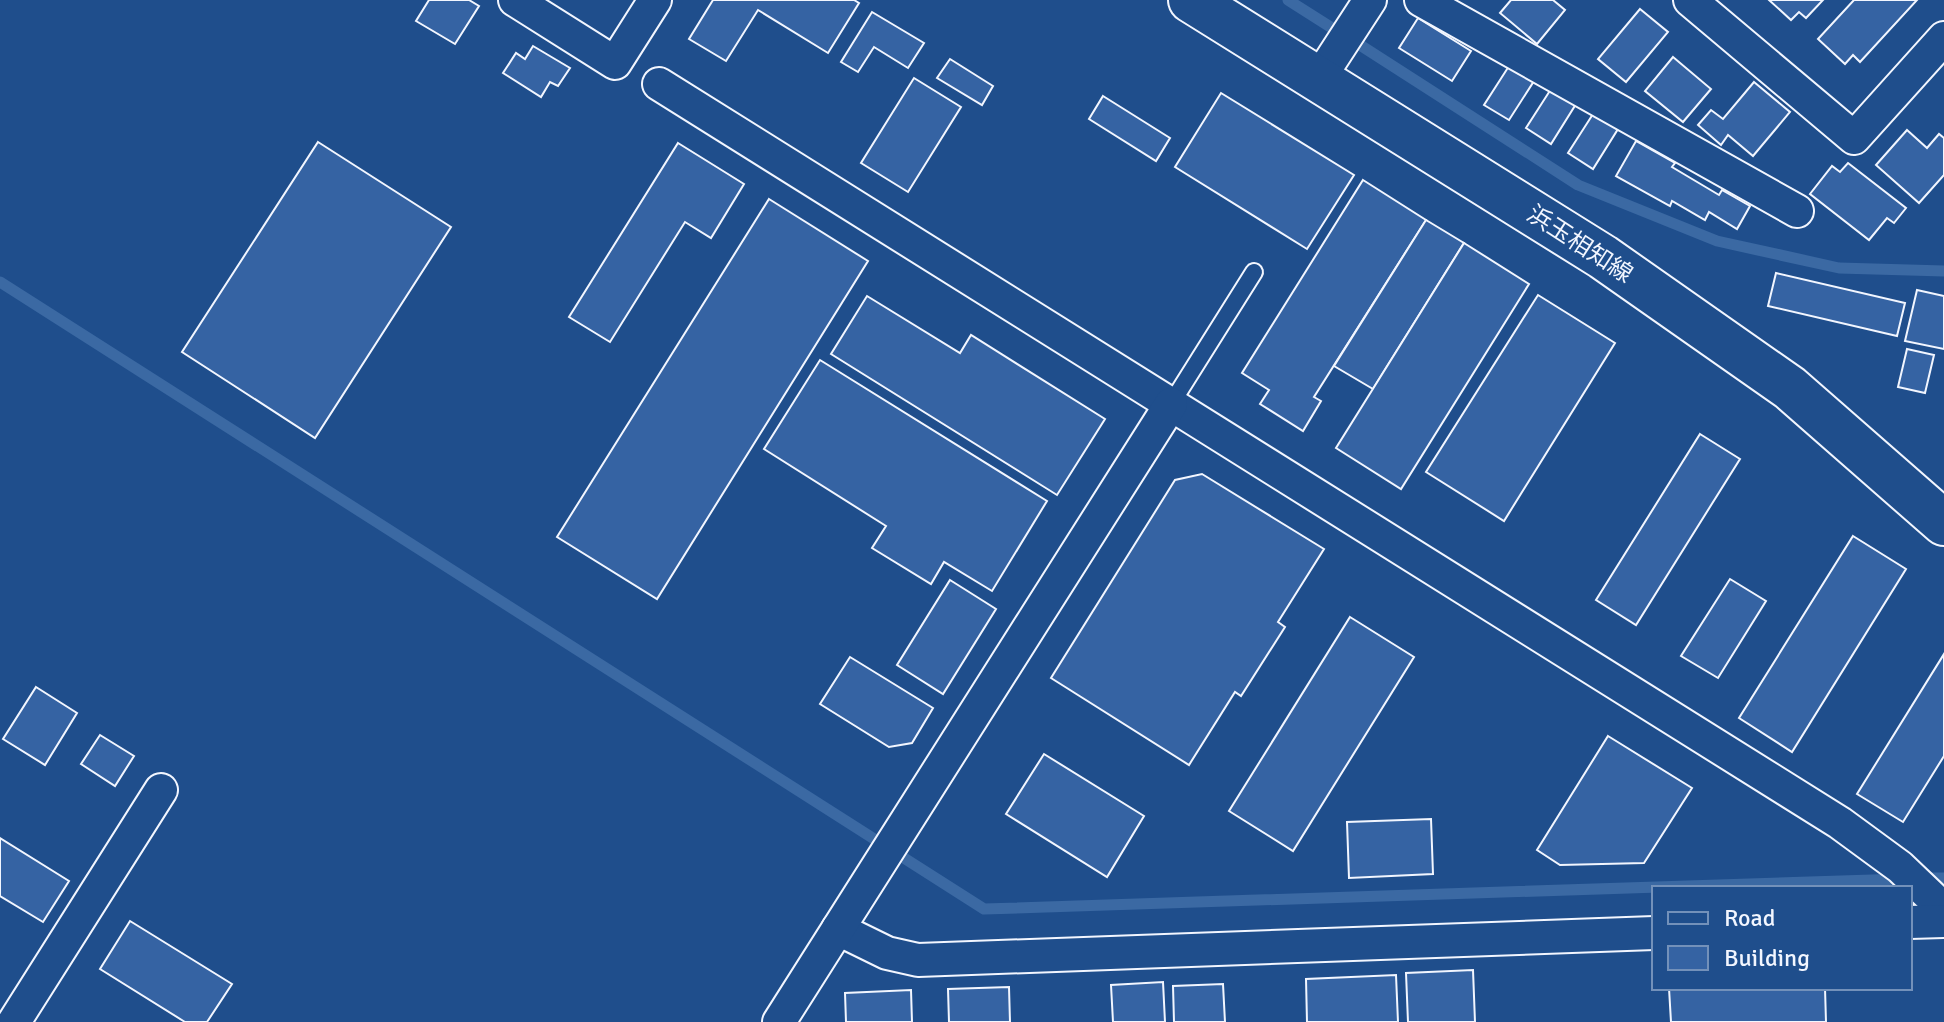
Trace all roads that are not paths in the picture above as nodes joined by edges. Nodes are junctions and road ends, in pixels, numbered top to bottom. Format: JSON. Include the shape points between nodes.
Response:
{"nodes":[{"id":1,"x":515,"y":0,"type":"edge"},
{"id":2,"x":655,"y":0,"type":"edge"},
{"id":3,"x":1191,"y":0,"type":"edge"},
{"id":4,"x":1370,"y":0,"type":"edge"},
{"id":5,"x":1421,"y":0,"type":"edge"},
{"id":6,"x":1690,"y":0,"type":"edge"},
{"id":7,"x":1944,"y":38,"type":"edge"},
{"id":8,"x":1318,"y":80,"type":"junction"},
{"id":9,"x":659,"y":84,"type":"dead end"},
{"id":10,"x":1797,"y":211,"type":"dead end"},
{"id":11,"x":1254,"y":272,"type":"dead end"},
{"id":12,"x":1171,"y":404,"type":"junction"},
{"id":13,"x":1944,"y":523,"type":"edge"},
{"id":14,"x":161,"y":790,"type":"dead end"},
{"id":15,"x":1935,"y":899,"type":"edge"},
{"id":16,"x":1944,"y":921,"type":"edge"},
{"id":17,"x":1912,"y":922,"type":"edge"},
{"id":18,"x":838,"y":929,"type":"junction"},
{"id":19,"x":1652,"y":933,"type":"edge"},
{"id":20,"x":14,"y":1022,"type":"edge"},
{"id":21,"x":779,"y":1022,"type":"edge"}],
"edges":[{"from":1,"to":2,"type":"street","via":[[615,63]]},
{"from":3,"to":8,"type":"main road","name":"浜玉相知線"},
{"from":4,"to":8,"type":"street"},
{"from":5,"to":10,"type":"street"},
{"from":6,"to":7,"type":"street","via":[[1854,138]]},
{"from":8,"to":13,"type":"main road","name":"浜玉相知線","via":[[1603,257],[1790,388]]},
{"from":9,"to":12,"type":"street"},
{"from":11,"to":12,"type":"lane"},
{"from":12,"to":15,"type":"street","via":[[1840,823]]},
{"from":12,"to":18,"type":"street"},
{"from":14,"to":20,"type":"street"},
{"from":16,"to":17,"type":"street"},
{"from":18,"to":19,"type":"street","via":[[887,953],[918,960]]},
{"from":18,"to":21,"type":"street"}]}
